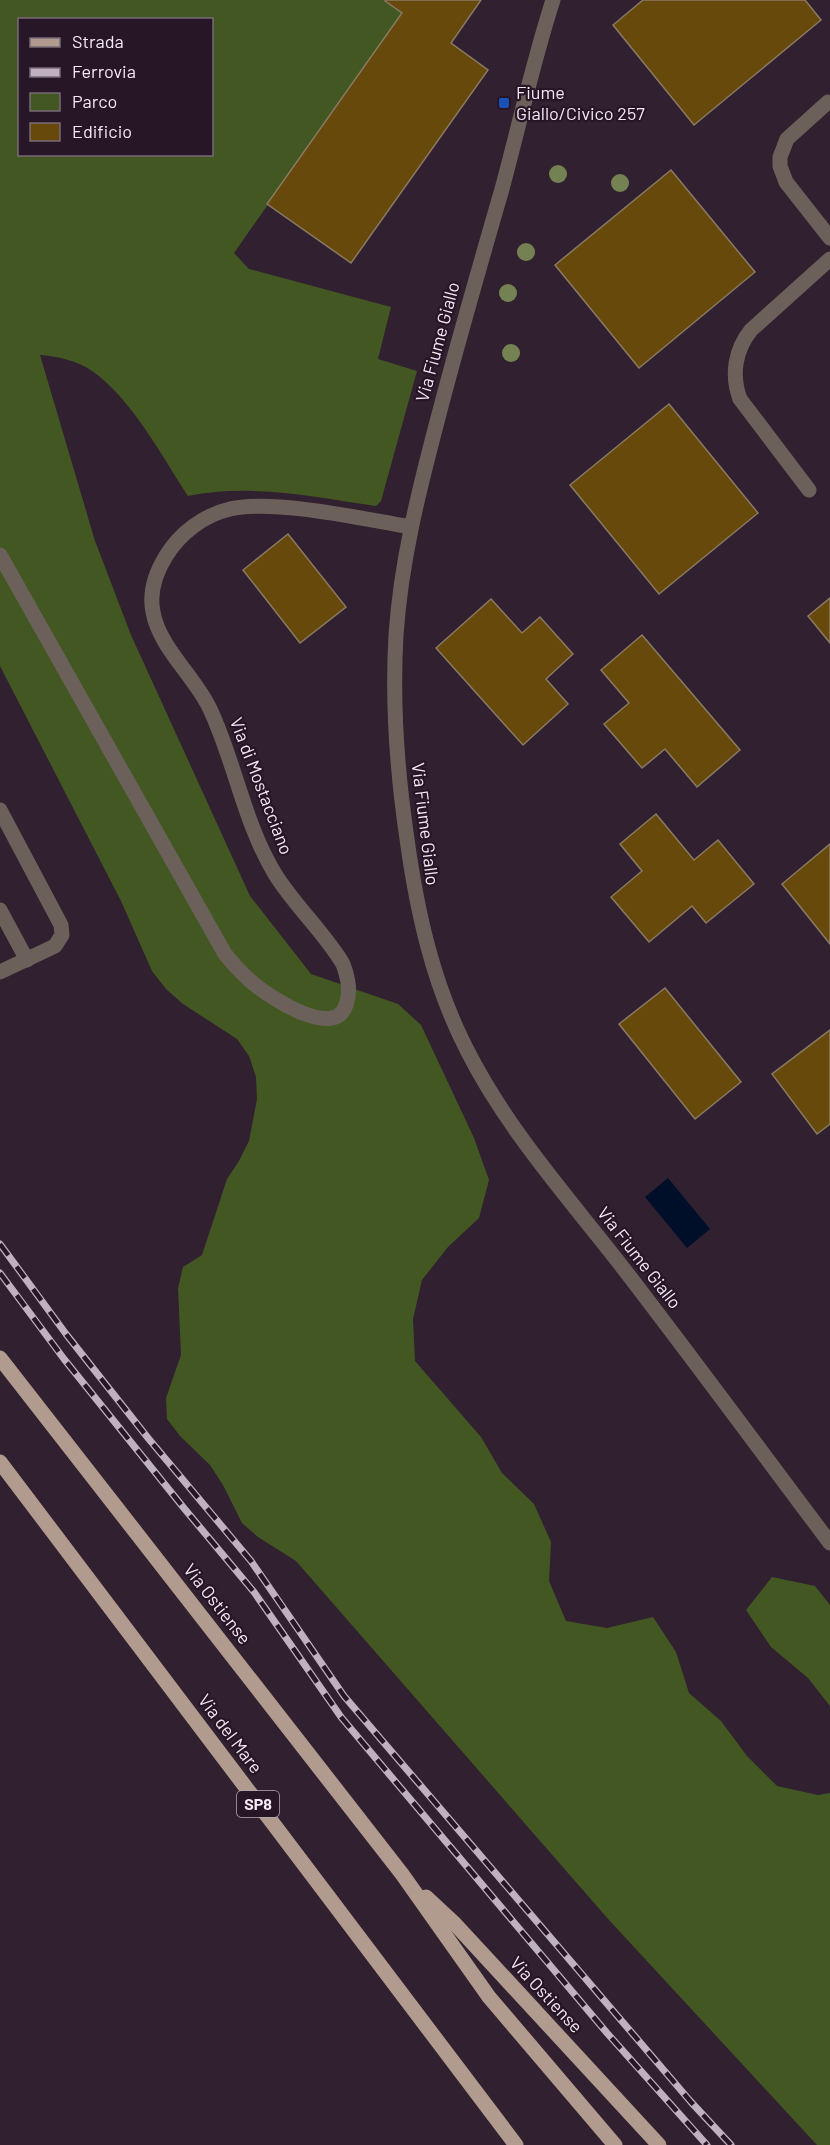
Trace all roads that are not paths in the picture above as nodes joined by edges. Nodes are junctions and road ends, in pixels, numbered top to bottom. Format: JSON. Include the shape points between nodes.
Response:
{"nodes":[{"id":1,"x":553,"y":0,"type":"edge"},
{"id":2,"x":828,"y":102,"type":"dead end"},
{"id":3,"x":830,"y":238,"type":"edge"},
{"id":4,"x":830,"y":259,"type":"edge"},
{"id":5,"x":809,"y":490,"type":"dead end"},
{"id":6,"x":411,"y":527,"type":"junction"},
{"id":7,"x":0,"y":555,"type":"edge"},
{"id":8,"x":0,"y":810,"type":"edge"},
{"id":9,"x":0,"y":910,"type":"edge"},
{"id":10,"x":27,"y":960,"type":"junction"},
{"id":11,"x":0,"y":972,"type":"edge"},
{"id":12,"x":0,"y":1358,"type":"edge"},
{"id":13,"x":0,"y":1462,"type":"edge"},
{"id":14,"x":830,"y":1543,"type":"edge"},
{"id":15,"x":402,"y":1874,"type":"junction"},
{"id":16,"x":516,"y":2145,"type":"edge"},
{"id":17,"x":615,"y":2145,"type":"edge"},
{"id":18,"x":658,"y":2145,"type":"edge"}],
"edges":[{"from":1,"to":6,"type":"street","name":"Via Fiume Giallo","via":[[459,337]]},
{"from":2,"to":3,"type":"street","via":[[787,139],[780,166],[786,182]]},
{"from":4,"to":5,"type":"street","via":[[751,330],[741,344],[735,367],[740,399]]},
{"from":6,"to":7,"type":"street","name":"Via di Mostacciano","via":[[300,510],[230,509],[200,522],[178,539],[153,585],[153,613],[158,628],[211,711],[275,874],[343,964],[348,978],[348,1000],[344,1012],[328,1019],[298,1011],[269,995],[244,976],[225,954]]},
{"from":6,"to":14,"type":"street","name":"Via Fiume Giallo","via":[[396,633],[399,777],[417,909],[451,1015],[488,1088],[522,1138]]},
{"from":8,"to":10,"type":"street","via":[[61,925],[62,935],[55,946]]},
{"from":9,"to":10,"type":"street"},
{"from":10,"to":11,"type":"street"},
{"from":12,"to":15,"type":"main road","name":"Via Ostiense"},
{"from":13,"to":16,"type":"main road","name":"Via del Mare","number":"SP8"},
{"from":15,"to":17,"type":"main road","name":"Via Ostiense","via":[[489,1997]]},
{"from":15,"to":18,"type":"main road","name":"Via Ostiense","via":[[455,1924]]}]}
